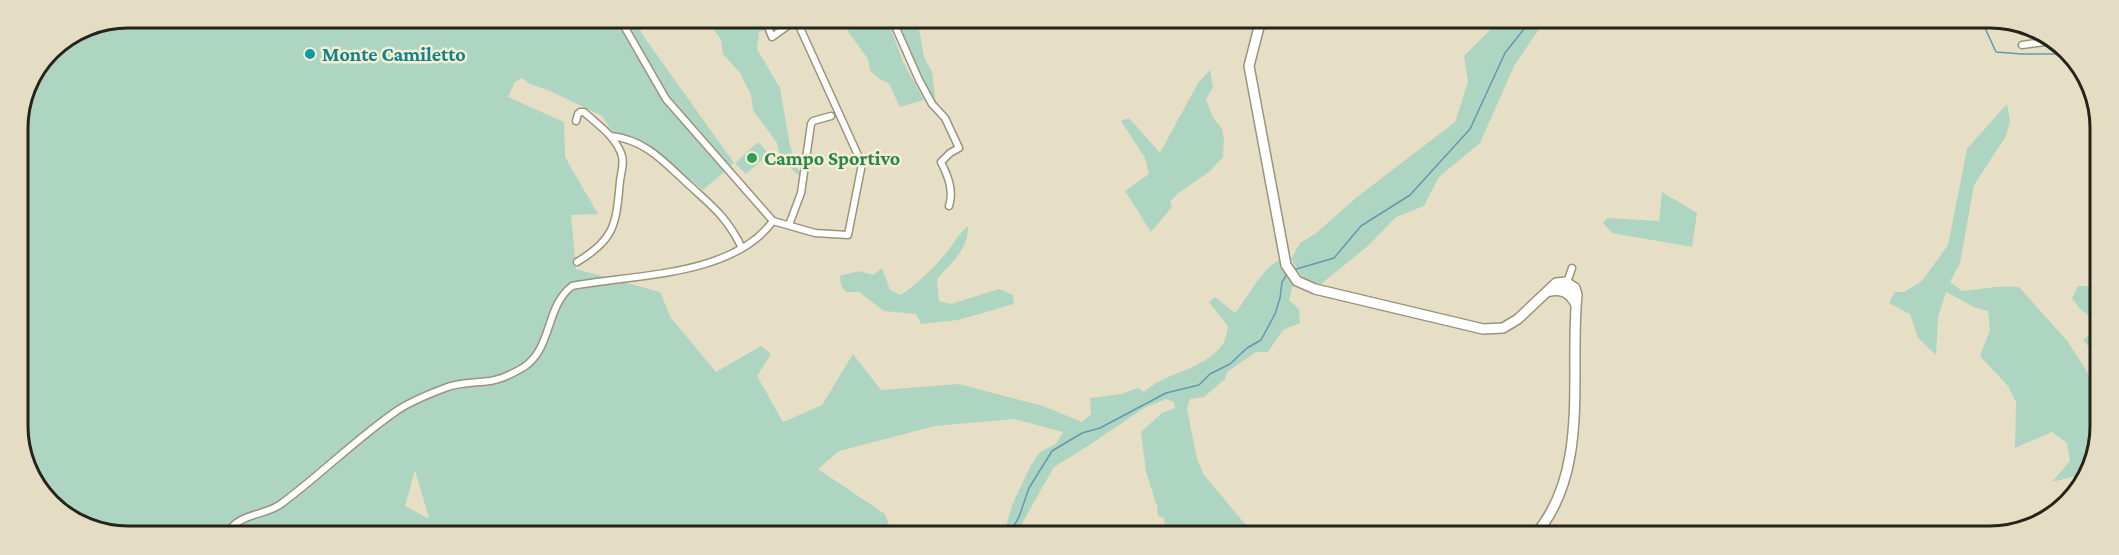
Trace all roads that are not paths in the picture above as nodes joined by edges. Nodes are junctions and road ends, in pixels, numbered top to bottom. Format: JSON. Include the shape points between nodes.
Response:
{"nodes":[{"id":1,"x":625,"y":28,"type":"edge"},
{"id":2,"x":768,"y":28,"type":"edge"},
{"id":3,"x":784,"y":28,"type":"edge"},
{"id":4,"x":801,"y":28,"type":"edge"},
{"id":5,"x":896,"y":28,"type":"edge"},
{"id":6,"x":1259,"y":28,"type":"edge"},
{"id":7,"x":2042,"y":42,"type":"edge"},
{"id":8,"x":2022,"y":45,"type":"dead end"},
{"id":9,"x":831,"y":116,"type":"dead end"},
{"id":10,"x":576,"y":121,"type":"dead end"},
{"id":11,"x":611,"y":136,"type":"junction"},
{"id":12,"x":949,"y":206,"type":"dead end"},
{"id":13,"x":773,"y":221,"type":"junction"},
{"id":14,"x":789,"y":225,"type":"junction"},
{"id":15,"x":742,"y":248,"type":"junction"},
{"id":16,"x":577,"y":262,"type":"dead end"},
{"id":17,"x":1572,"y":268,"type":"dead end"},
{"id":18,"x":1565,"y":286,"type":"junction"},
{"id":19,"x":233,"y":526,"type":"edge"},
{"id":20,"x":1543,"y":526,"type":"edge"}],
"edges":[{"from":1,"to":13,"type":"street","via":[[666,99]]},
{"from":2,"to":3,"type":"street","via":[[772,37]]},
{"from":4,"to":14,"type":"street","via":[[862,164],[848,235]]},
{"from":5,"to":12,"type":"street","via":[[919,80],[945,118],[959,148],[941,162],[952,198]]},
{"from":6,"to":18,"type":"main road","via":[[1249,66],[1286,265],[1297,281],[1315,290],[1483,329],[1503,328],[1556,283]]},
{"from":7,"to":8,"type":"street"},
{"from":9,"to":14,"type":"street","via":[[811,124],[801,193]]},
{"from":10,"to":11,"type":"street","via":[[578,114],[584,112]]},
{"from":11,"to":15,"type":"street","via":[[639,143],[663,159],[717,210]]},
{"from":11,"to":16,"type":"street","via":[[623,159],[617,218],[605,240]]},
{"from":13,"to":14,"type":"street"},
{"from":13,"to":15,"type":"street"},
{"from":15,"to":19,"type":"street","via":[[694,267],[572,286],[556,304],[545,342],[527,365],[492,381],[447,387],[397,411],[279,506],[239,519]]},
{"from":17,"to":18,"type":"street"},
{"from":18,"to":20,"type":"main road","via":[[1575,288],[1576,305],[1572,444],[1557,504]]}]}
